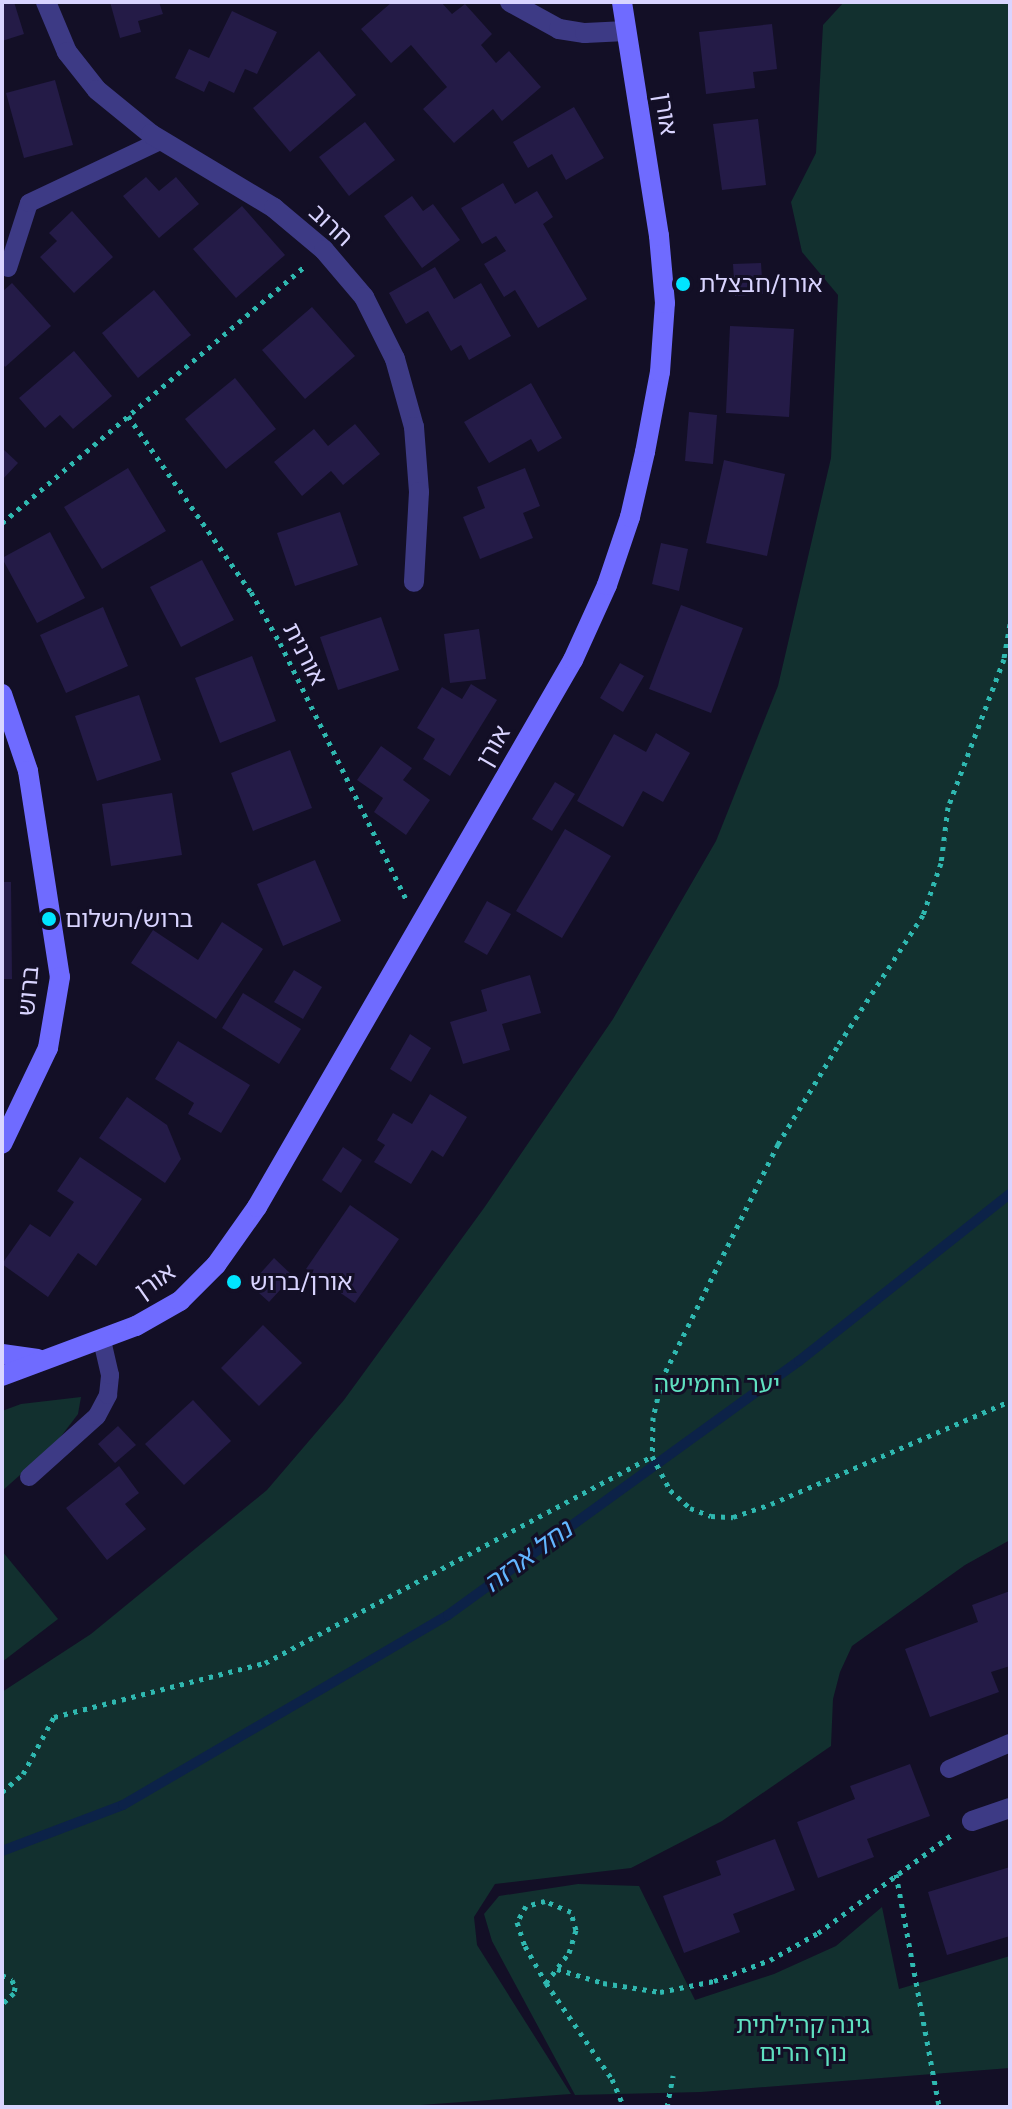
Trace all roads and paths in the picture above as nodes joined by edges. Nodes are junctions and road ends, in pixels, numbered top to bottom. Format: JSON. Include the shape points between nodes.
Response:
{"nodes":[{"id":1,"x":46,"y":2,"type":"edge"},
{"id":2,"x":510,"y":2,"type":"edge"},
{"id":3,"x":622,"y":2,"type":"edge"},
{"id":4,"x":626,"y":31,"type":"junction"},
{"id":5,"x":162,"y":140,"type":"junction"},
{"id":6,"x":324,"y":250,"type":"junction"},
{"id":7,"x":8,"y":268,"type":"dead end"},
{"id":8,"x":128,"y":416,"type":"junction"},
{"id":9,"x":2,"y":523,"type":"edge"},
{"id":10,"x":414,"y":582,"type":"dead end"},
{"id":11,"x":1010,"y":624,"type":"edge"},
{"id":12,"x":2,"y":694,"type":"edge"},
{"id":13,"x":419,"y":926,"type":"junction"},
{"id":14,"x":2,"y":1144,"type":"edge"},
{"id":15,"x":102,"y":1339,"type":"junction"},
{"id":16,"x":2,"y":1354,"type":"edge"},
{"id":17,"x":42,"y":1360,"type":"junction"},
{"id":18,"x":2,"y":1376,"type":"edge"},
{"id":19,"x":1010,"y":1401,"type":"edge"},
{"id":20,"x":652,"y":1456,"type":"junction"},
{"id":21,"x":29,"y":1477,"type":"dead end"},
{"id":22,"x":1010,"y":1743,"type":"edge"},
{"id":23,"x":949,"y":1769,"type":"dead end"},
{"id":24,"x":2,"y":1792,"type":"edge"},
{"id":25,"x":1010,"y":1808,"type":"edge"},
{"id":26,"x":972,"y":1821,"type":"joint"},
{"id":27,"x":896,"y":1874,"type":"junction"},
{"id":28,"x":557,"y":1969,"type":"junction"},
{"id":29,"x":2,"y":1975,"type":"edge"},
{"id":30,"x":546,"y":1983,"type":"junction"},
{"id":31,"x":2,"y":2004,"type":"edge"},
{"id":32,"x":673,"y":2076,"type":"dead end"},
{"id":33,"x":624,"y":2107,"type":"edge"},
{"id":34,"x":667,"y":2107,"type":"edge"},
{"id":35,"x":939,"y":2107,"type":"edge"}],
"edges":[{"from":1,"to":5,"type":"street","name":"חרוב","via":[[67,52],[97,90]]},
{"from":2,"to":4,"type":"street","via":[[559,29]]},
{"from":3,"to":4,"type":"street","name":"אורן"},
{"from":4,"to":13,"type":"street","name":"אורן","via":[[665,303],[660,372],[630,517],[573,660]]},
{"from":5,"to":6,"type":"street","name":"חרוב","via":[[274,208]]},
{"from":5,"to":7,"type":"lane","via":[[29,203]]},
{"from":6,"to":8,"type":"path"},
{"from":6,"to":10,"type":"street","name":"חרוב","via":[[364,297],[383,334],[414,427],[419,492]]},
{"from":8,"to":9,"type":"path"},
{"from":8,"to":13,"type":"path","name":"אורנית","via":[[251,592]]},
{"from":11,"to":20,"type":"path","via":[[1004,659],[948,807],[941,863],[923,915],[778,1144],[662,1379],[653,1417]]},
{"from":12,"to":14,"type":"street","name":"ברוש","via":[[28,771],[60,977],[48,1048]]},
{"from":13,"to":15,"type":"street","name":"אורן","via":[[257,1207],[216,1265],[180,1301]]},
{"from":15,"to":17,"type":"street","name":"אורן"},
{"from":15,"to":21,"type":"lane","via":[[110,1375],[108,1395],[97,1416]]},
{"from":16,"to":17,"type":"street","name":"אורן"},
{"from":17,"to":18,"type":"street","name":"אורן"},
{"from":19,"to":20,"type":"path","via":[[733,1517],[690,1508],[670,1490]]},
{"from":20,"to":24,"type":"path","via":[[265,1663],[54,1717],[23,1774]]},
{"from":22,"to":23,"type":"lane"},
{"from":25,"to":26,"type":"street"},
{"from":26,"to":27,"type":"path"},
{"from":27,"to":28,"type":"path","via":[[818,1933],[770,1960],[714,1981],[660,1992]]},
{"from":27,"to":35,"type":"path"},
{"from":28,"to":30,"type":"path"},
{"from":28,"to":30,"type":"path","via":[[576,1930],[571,1912],[545,1901],[526,1906],[517,1922]]},
{"from":29,"to":31,"type":"path","via":[[15,1987]]},
{"from":30,"to":33,"type":"path","via":[[612,2079]]},
{"from":32,"to":34,"type":"path"}]}
